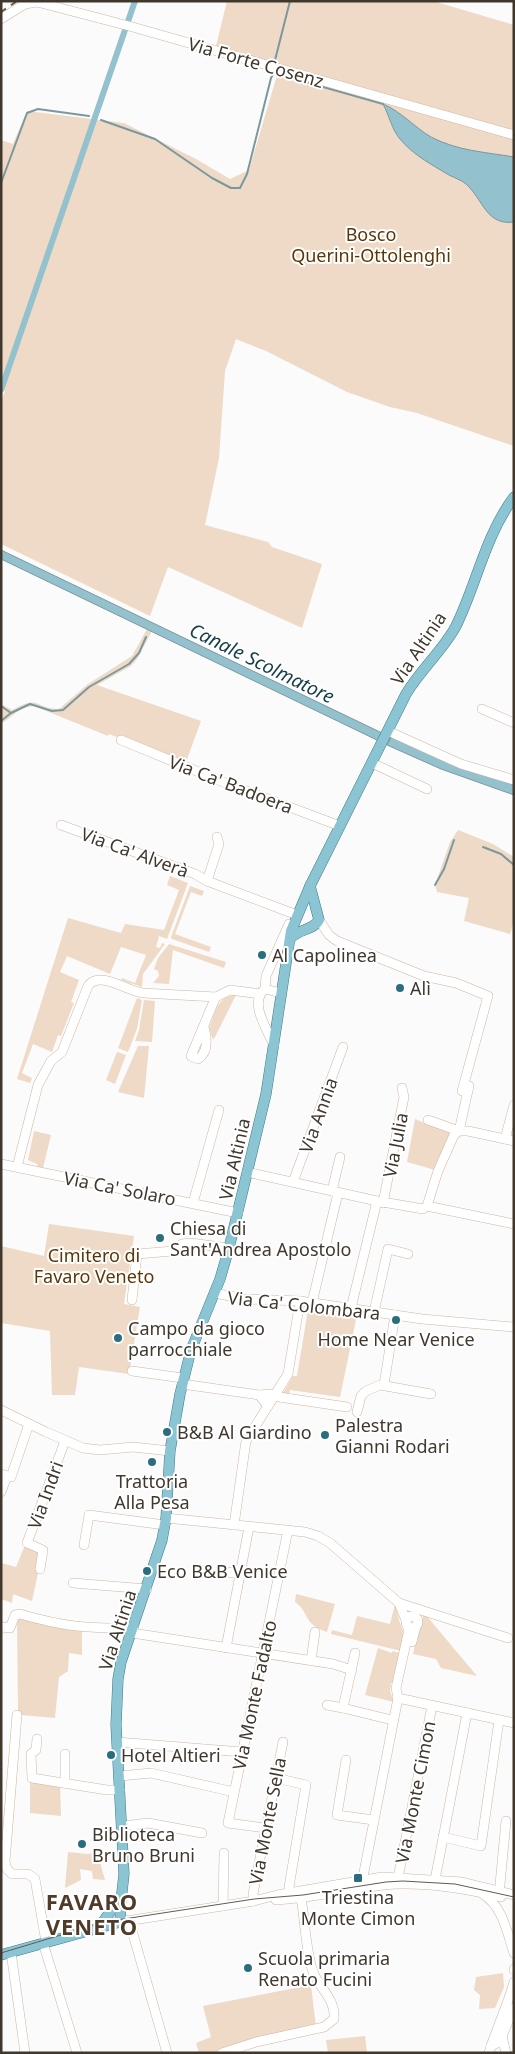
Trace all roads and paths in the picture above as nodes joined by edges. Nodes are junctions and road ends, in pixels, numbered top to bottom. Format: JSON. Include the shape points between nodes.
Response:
{"nodes":[{"id":1,"x":1,"y":19,"type":"edge"},
{"id":2,"x":514,"y":135,"type":"edge"},
{"id":3,"x":514,"y":497,"type":"edge"},
{"id":4,"x":482,"y":709,"type":"dead end"},
{"id":5,"x":514,"y":723,"type":"edge"},
{"id":6,"x":386,"y":736,"type":"junction"},
{"id":7,"x":122,"y":740,"type":"dead end"},
{"id":8,"x":372,"y":763,"type":"junction"},
{"id":9,"x":514,"y":780,"type":"edge"},
{"id":10,"x":427,"y":789,"type":"dead end"},
{"id":11,"x":61,"y":825,"type":"dead end"},
{"id":12,"x":340,"y":826,"type":"junction"},
{"id":13,"x":217,"y":838,"type":"dead end"},
{"id":14,"x":207,"y":881,"type":"junction"},
{"id":15,"x":310,"y":886,"type":"junction"},
{"id":16,"x":314,"y":908,"type":"junction"},
{"id":17,"x":295,"y":917,"type":"junction"},
{"id":18,"x":319,"y":920,"type":"junction"},
{"id":19,"x":308,"y":928,"type":"junction"},
{"id":20,"x":329,"y":934,"type":"junction"},
{"id":21,"x":287,"y":941,"type":"junction"},
{"id":22,"x":263,"y":992,"type":"junction"},
{"id":23,"x":282,"y":993,"type":"junction"},
{"id":24,"x":216,"y":997,"type":"junction"},
{"id":25,"x":204,"y":1027,"type":"dead end"},
{"id":26,"x":274,"y":1044,"type":"junction"},
{"id":27,"x":343,"y":1047,"type":"dead end"},
{"id":28,"x":402,"y":1088,"type":"dead end"},
{"id":29,"x":514,"y":1105,"type":"edge"},
{"id":30,"x":219,"y":1110,"type":"dead end"},
{"id":31,"x":428,"y":1120,"type":"dead end"},
{"id":32,"x":459,"y":1131,"type":"junction"},
{"id":33,"x":510,"y":1140,"type":"edge"},
{"id":34,"x":340,"y":1157,"type":"dead end"},
{"id":35,"x":1,"y":1164,"type":"edge"},
{"id":36,"x":17,"y":1167,"type":"junction"},
{"id":37,"x":247,"y":1172,"type":"junction"},
{"id":38,"x":293,"y":1182,"type":"junction"},
{"id":39,"x":335,"y":1192,"type":"junction"},
{"id":40,"x":380,"y":1202,"type":"junction"},
{"id":41,"x":193,"y":1203,"type":"junction"},
{"id":42,"x":427,"y":1206,"type":"junction"},
{"id":43,"x":238,"y":1213,"type":"junction"},
{"id":44,"x":514,"y":1224,"type":"edge"},
{"id":45,"x":229,"y":1248,"type":"junction"},
{"id":46,"x":408,"y":1254,"type":"dead end"},
{"id":47,"x":215,"y":1293,"type":"junction"},
{"id":48,"x":132,"y":1300,"type":"dead end"},
{"id":49,"x":300,"y":1302,"type":"junction"},
{"id":50,"x":312,"y":1303,"type":"junction"},
{"id":51,"x":351,"y":1308,"type":"junction"},
{"id":52,"x":374,"y":1312,"type":"junction"},
{"id":53,"x":394,"y":1315,"type":"junction"},
{"id":54,"x":514,"y":1328,"type":"edge"},
{"id":55,"x":132,"y":1371,"type":"dead end"},
{"id":56,"x":182,"y":1381,"type":"junction"},
{"id":57,"x":384,"y":1385,"type":"junction"},
{"id":58,"x":431,"y":1394,"type":"dead end"},
{"id":59,"x":260,"y":1395,"type":"junction"},
{"id":60,"x":274,"y":1396,"type":"junction"},
{"id":61,"x":268,"y":1406,"type":"junction"},
{"id":62,"x":347,"y":1406,"type":"dead end"},
{"id":63,"x":1,"y":1410,"type":"edge"},
{"id":64,"x":357,"y":1412,"type":"dead end"},
{"id":65,"x":29,"y":1424,"type":"junction"},
{"id":66,"x":65,"y":1440,"type":"junction"},
{"id":67,"x":170,"y":1451,"type":"junction"},
{"id":68,"x":4,"y":1475,"type":"edge"},
{"id":69,"x":1,"y":1492,"type":"edge"},
{"id":70,"x":166,"y":1521,"type":"junction"},
{"id":71,"x":234,"y":1526,"type":"junction"},
{"id":72,"x":249,"y":1527,"type":"junction"},
{"id":73,"x":288,"y":1530,"type":"junction"},
{"id":74,"x":84,"y":1545,"type":"dead end"},
{"id":75,"x":40,"y":1569,"type":"dead end"},
{"id":76,"x":221,"y":1571,"type":"dead end"},
{"id":77,"x":240,"y":1574,"type":"junction"},
{"id":78,"x":73,"y":1583,"type":"dead end"},
{"id":79,"x":147,"y":1589,"type":"junction"},
{"id":80,"x":399,"y":1603,"type":"junction"},
{"id":81,"x":425,"y":1611,"type":"junction"},
{"id":82,"x":412,"y":1622,"type":"junction"},
{"id":83,"x":1,"y":1627,"type":"edge"},
{"id":84,"x":133,"y":1630,"type":"junction"},
{"id":85,"x":315,"y":1632,"type":"dead end"},
{"id":86,"x":508,"y":1638,"type":"dead end"},
{"id":87,"x":226,"y":1648,"type":"junction"},
{"id":88,"x":355,"y":1653,"type":"dead end"},
{"id":89,"x":263,"y":1654,"type":"junction"},
{"id":90,"x":311,"y":1661,"type":"junction"},
{"id":91,"x":352,"y":1670,"type":"junction"},
{"id":92,"x":402,"y":1699,"type":"junction"},
{"id":93,"x":327,"y":1705,"type":"dead end"},
{"id":94,"x":432,"y":1706,"type":"junction"},
{"id":95,"x":343,"y":1708,"type":"junction"},
{"id":96,"x":467,"y":1713,"type":"junction"},
{"id":97,"x":17,"y":1715,"type":"dead end"},
{"id":98,"x":392,"y":1720,"type":"junction"},
{"id":99,"x":499,"y":1720,"type":"junction"},
{"id":100,"x":514,"y":1723,"type":"edge"},
{"id":101,"x":37,"y":1739,"type":"dead end"},
{"id":102,"x":117,"y":1742,"type":"junction"},
{"id":103,"x":283,"y":1742,"type":"dead end"},
{"id":104,"x":242,"y":1752,"type":"junction"},
{"id":105,"x":65,"y":1754,"type":"dead end"},
{"id":106,"x":346,"y":1760,"type":"dead end"},
{"id":107,"x":120,"y":1776,"type":"junction"},
{"id":108,"x":276,"y":1778,"type":"junction"},
{"id":109,"x":65,"y":1783,"type":"junction"},
{"id":110,"x":120,"y":1790,"type":"junction"},
{"id":111,"x":234,"y":1792,"type":"junction"},
{"id":112,"x":374,"y":1820,"type":"junction"},
{"id":113,"x":506,"y":1820,"type":"dead end"},
{"id":114,"x":123,"y":1826,"type":"junction"},
{"id":115,"x":266,"y":1828,"type":"junction"},
{"id":116,"x":202,"y":1833,"type":"dead end"},
{"id":117,"x":443,"y":1837,"type":"junction"},
{"id":118,"x":224,"y":1853,"type":"dead end"},
{"id":119,"x":363,"y":1877,"type":"dead end"},
{"id":120,"x":398,"y":1878,"type":"junction"},
{"id":121,"x":435,"y":1880,"type":"junction"},
{"id":122,"x":328,"y":1886,"type":"junction"},
{"id":123,"x":290,"y":1892,"type":"junction"},
{"id":124,"x":121,"y":1895,"type":"junction"},
{"id":125,"x":278,"y":1895,"type":"junction"},
{"id":126,"x":302,"y":1898,"type":"junction"},
{"id":127,"x":505,"y":1898,"type":"edge"},
{"id":128,"x":254,"y":1901,"type":"junction"},
{"id":129,"x":116,"y":1905,"type":"junction"},
{"id":130,"x":223,"y":1906,"type":"junction"},
{"id":131,"x":122,"y":1922,"type":"junction"},
{"id":132,"x":99,"y":1927,"type":"junction"},
{"id":133,"x":514,"y":1935,"type":"edge"},
{"id":134,"x":48,"y":1941,"type":"junction"},
{"id":135,"x":514,"y":1952,"type":"edge"},
{"id":136,"x":6,"y":1953,"type":"edge"},
{"id":137,"x":514,"y":1982,"type":"edge"},
{"id":138,"x":514,"y":2008,"type":"edge"},
{"id":139,"x":490,"y":2049,"type":"edge"},
{"id":140,"x":507,"y":2050,"type":"edge"},
{"id":141,"x":25,"y":2053,"type":"edge"},
{"id":142,"x":78,"y":2053,"type":"edge"},
{"id":143,"x":167,"y":2053,"type":"edge"},
{"id":144,"x":222,"y":2053,"type":"edge"}],
"edges":[{"from":1,"to":2,"type":"street","name":"Via Forte Cosenz","via":[[31,2]]},
{"from":3,"to":6,"type":"main road","name":"Via Altinia","via":[[489,540],[453,630],[416,678]]},
{"from":4,"to":5,"type":"street"},
{"from":6,"to":8,"type":"main road","name":"Via Altinia"},
{"from":6,"to":9,"type":"street"},
{"from":7,"to":12,"type":"street","name":"Via Ca' Badoera"},
{"from":8,"to":10,"type":"street"},
{"from":8,"to":12,"type":"main road","name":"Via Altinia"},
{"from":11,"to":14,"type":"street","name":"Via Ca' Alverà"},
{"from":12,"to":15,"type":"main road","name":"Via Altinia"},
{"from":13,"to":14,"type":"street","name":"Via Ca' Alverà","via":[[219,844]]},
{"from":14,"to":17,"type":"street","name":"Via Ca' Alverà"},
{"from":15,"to":16,"type":"main road"},
{"from":15,"to":17,"type":"main road","name":"Via Altinia"},
{"from":16,"to":17,"type":"main road","via":[[306,906]]},
{"from":16,"to":18,"type":"main road"},
{"from":17,"to":19,"type":"main road","via":[[300,925]]},
{"from":17,"to":21,"type":"main road","name":"Via Altinia"},
{"from":18,"to":19,"type":"main road"},
{"from":18,"to":20,"type":"street"},
{"from":19,"to":20,"type":"street"},
{"from":19,"to":21,"type":"main road"},
{"from":20,"to":32,"type":"street","via":[[337,942],[424,976],[456,983],[488,996]]},
{"from":21,"to":22,"type":"street","via":[[266,976]]},
{"from":21,"to":23,"type":"main road","name":"Via Altinia"},
{"from":22,"to":23,"type":"street"},
{"from":22,"to":24,"type":"street","via":[[230,990]]},
{"from":22,"to":26,"type":"street","via":[[259,1010]]},
{"from":23,"to":26,"type":"main road","name":"Via Altinia"},
{"from":24,"to":25,"type":"street"},
{"from":24,"to":36,"type":"street","via":[[136,992],[101,979],[92,981],[62,1052],[51,1061],[38,1085]]},
{"from":26,"to":37,"type":"main road","name":"Via Altinia"},
{"from":27,"to":38,"type":"street","name":"Via Annia"},
{"from":28,"to":40,"type":"street","name":"Via Julia","via":[[404,1097]]},
{"from":29,"to":33,"type":"street"},
{"from":30,"to":41,"type":"street"},
{"from":31,"to":32,"type":"street"},
{"from":32,"to":33,"type":"street"},
{"from":32,"to":42,"type":"street","via":[[445,1155]]},
{"from":34,"to":39,"type":"street"},
{"from":35,"to":36,"type":"street","name":"Via Ca' Solaro"},
{"from":36,"to":41,"type":"street","name":"Via Ca' Solaro"},
{"from":37,"to":38,"type":"street"},
{"from":37,"to":43,"type":"main road","name":"Via Altinia"},
{"from":38,"to":39,"type":"street"},
{"from":39,"to":40,"type":"street"},
{"from":39,"to":50,"type":"street"},
{"from":40,"to":42,"type":"street"},
{"from":40,"to":51,"type":"street","name":"Via Julia"},
{"from":41,"to":43,"type":"street","name":"Via Ca' Solaro"},
{"from":42,"to":44,"type":"street"},
{"from":43,"to":45,"type":"main road","name":"Via Altinia"},
{"from":45,"to":47,"type":"main road","name":"Via Altinia"},
{"from":45,"to":48,"type":"street","via":[[190,1243],[182,1244],[173,1251],[137,1254]]},
{"from":46,"to":52,"type":"street","via":[[388,1250]]},
{"from":47,"to":49,"type":"street","name":"Via Ca' Colombara","via":[[244,1299]]},
{"from":47,"to":56,"type":"main road","name":"Via Altinia"},
{"from":49,"to":50,"type":"street","name":"Via Ca' Colombara"},
{"from":49,"to":60,"type":"street","via":[[288,1374]]},
{"from":50,"to":51,"type":"street","name":"Via Ca' Colombara"},
{"from":51,"to":52,"type":"street","name":"Via Ca' Colombara"},
{"from":52,"to":53,"type":"street","name":"Via Ca' Colombara"},
{"from":53,"to":54,"type":"street","name":"Via Ca' Colombara"},
{"from":53,"to":57,"type":"street","name":"Via Ca' Colombara"},
{"from":55,"to":56,"type":"street"},
{"from":56,"to":59,"type":"street"},
{"from":56,"to":67,"type":"main road","name":"Via Altinia"},
{"from":57,"to":58,"type":"street"},
{"from":57,"to":64,"type":"street","via":[[364,1393]]},
{"from":59,"to":60,"type":"street"},
{"from":59,"to":61,"type":"street"},
{"from":60,"to":61,"type":"street"},
{"from":60,"to":62,"type":"street"},
{"from":61,"to":71,"type":"street","via":[[246,1441]]},
{"from":63,"to":65,"type":"street","name":"Via Indri"},
{"from":65,"to":66,"type":"street","name":"Via Indri"},
{"from":65,"to":68,"type":"street","via":[[11,1477]]},
{"from":66,"to":67,"type":"street","name":"Via Indri","via":[[88,1449],[133,1447]]},
{"from":66,"to":75,"type":"street","name":"Via Indri","via":[[27,1543],[43,1550]]},
{"from":67,"to":70,"type":"main road","name":"Via Altinia"},
{"from":68,"to":69,"type":"street"},
{"from":70,"to":71,"type":"street"},
{"from":70,"to":74,"type":"street","via":[[89,1515]]},
{"from":70,"to":79,"type":"main road","name":"Via Altinia"},
{"from":71,"to":72,"type":"street"},
{"from":72,"to":73,"type":"street"},
{"from":72,"to":77,"type":"street"},
{"from":73,"to":80,"type":"street","via":[[324,1539]]},
{"from":73,"to":89,"type":"street","name":"Via Monte Fadalto"},
{"from":76,"to":77,"type":"street"},
{"from":77,"to":87,"type":"street"},
{"from":78,"to":79,"type":"street"},
{"from":79,"to":84,"type":"main road","name":"Via Altinia"},
{"from":80,"to":81,"type":"street"},
{"from":80,"to":82,"type":"street"},
{"from":81,"to":82,"type":"street"},
{"from":81,"to":86,"type":"street"},
{"from":82,"to":92,"type":"street","via":[[396,1688]]},
{"from":83,"to":84,"type":"street","via":[[10,1628],[15,1616],[20,1614],[61,1625]]},
{"from":84,"to":87,"type":"street"},
{"from":84,"to":102,"type":"main road","name":"Via Altinia","via":[[118,1679]]},
{"from":85,"to":90,"type":"street"},
{"from":87,"to":89,"type":"street"},
{"from":88,"to":91,"type":"street"},
{"from":89,"to":90,"type":"street"},
{"from":89,"to":104,"type":"street","name":"Via Monte Fadalto"},
{"from":90,"to":91,"type":"street"},
{"from":91,"to":95,"type":"street"},
{"from":92,"to":94,"type":"street"},
{"from":92,"to":98,"type":"street"},
{"from":93,"to":95,"type":"street"},
{"from":94,"to":96,"type":"street"},
{"from":94,"to":120,"type":"street","name":"Via Monte Cimon"},
{"from":95,"to":98,"type":"street"},
{"from":96,"to":99,"type":"street"},
{"from":96,"to":117,"type":"street"},
{"from":97,"to":134,"type":"street","via":[[4,1862],[12,1874],[28,1874],[35,1879]]},
{"from":98,"to":112,"type":"street"},
{"from":99,"to":100,"type":"street"},
{"from":99,"to":117,"type":"street","via":[[481,1846]]},
{"from":101,"to":109,"type":"street","via":[[36,1750],[31,1754],[32,1778]]},
{"from":102,"to":104,"type":"street"},
{"from":102,"to":107,"type":"main road","name":"Via Altinia"},
{"from":103,"to":108,"type":"street","name":"Via Monte Sella"},
{"from":104,"to":111,"type":"street","name":"Via Monte Fadalto"},
{"from":105,"to":109,"type":"street"},
{"from":106,"to":112,"type":"street","via":[[337,1815]]},
{"from":107,"to":110,"type":"main road","name":"Via Altinia"},
{"from":107,"to":111,"type":"street","via":[[151,1773]]},
{"from":108,"to":115,"type":"street","name":"Via Monte Sella"},
{"from":108,"to":123,"type":"street","via":[[306,1785]]},
{"from":109,"to":110,"type":"street"},
{"from":110,"to":114,"type":"main road","name":"Via Altinia"},
{"from":111,"to":115,"type":"street","name":"Via Monte Fadalto","via":[[228,1822]]},
{"from":112,"to":119,"type":"street"},
{"from":113,"to":127,"type":"street"},
{"from":114,"to":116,"type":"street","via":[[148,1824]]},
{"from":114,"to":124,"type":"main road","name":"Via Altinia"},
{"from":115,"to":128,"type":"street","name":"Via Monte Sella"},
{"from":117,"to":121,"type":"street"},
{"from":118,"to":130,"type":"street"},
{"from":120,"to":121,"type":"street"},
{"from":120,"to":122,"type":"street","via":[[382,1877]]},
{"from":121,"to":127,"type":"street","via":[[469,1883]]},
{"from":122,"to":123,"type":"street"},
{"from":122,"to":126,"type":"street","via":[[306,1893]]},
{"from":123,"to":125,"type":"street"},
{"from":124,"to":129,"type":"main road"},
{"from":124,"to":131,"type":"main road","name":"Via Altinia"},
{"from":125,"to":126,"type":"street"},
{"from":125,"to":128,"type":"street"},
{"from":126,"to":127,"type":"street","via":[[401,1884],[480,1892],[492,1900]]},
{"from":126,"to":128,"type":"street"},
{"from":126,"to":144,"type":"street","via":[[311,1965],[334,2009],[334,2019],[324,2027]]},
{"from":127,"to":133,"type":"street"},
{"from":127,"to":135,"type":"street"},
{"from":128,"to":130,"type":"street"},
{"from":129,"to":131,"type":"main road","via":[[113,1914]]},
{"from":129,"to":132,"type":"main road"},
{"from":130,"to":131,"type":"street"},
{"from":131,"to":132,"type":"main road"},
{"from":131,"to":143,"type":"street"},
{"from":132,"to":134,"type":"main road"},
{"from":134,"to":136,"type":"main road"},
{"from":134,"to":142,"type":"street"},
{"from":136,"to":141,"type":"street"},
{"from":137,"to":139,"type":"street"},
{"from":138,"to":140,"type":"street","via":[[502,2036]]},
{"from":139,"to":140,"type":"street","via":[[499,2042]]}]}
